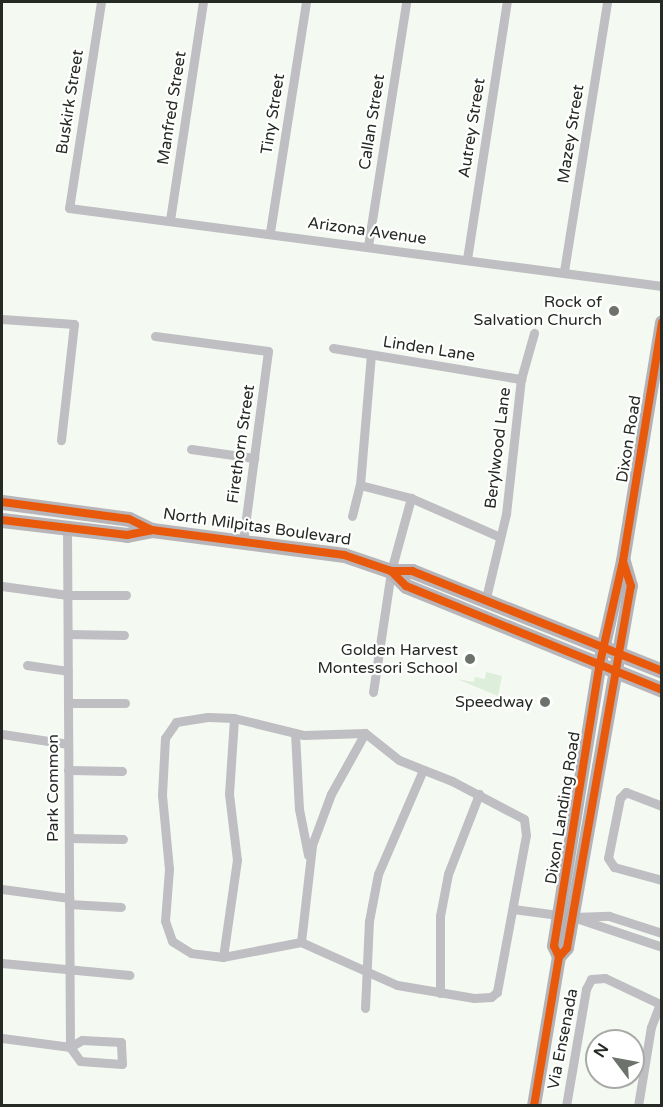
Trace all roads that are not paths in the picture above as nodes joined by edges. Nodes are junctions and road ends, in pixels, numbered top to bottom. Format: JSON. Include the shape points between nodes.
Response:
{"nodes":[{"id":1,"x":101,"y":2,"type":"edge"},
{"id":2,"x":203,"y":2,"type":"edge"},
{"id":3,"x":306,"y":2,"type":"edge"},
{"id":4,"x":406,"y":2,"type":"edge"},
{"id":5,"x":507,"y":2,"type":"edge"},
{"id":6,"x":607,"y":2,"type":"edge"},
{"id":7,"x":69,"y":208,"type":"joint"},
{"id":8,"x":170,"y":220,"type":"junction"},
{"id":9,"x":270,"y":232,"type":"junction"},
{"id":10,"x":368,"y":246,"type":"junction"},
{"id":11,"x":467,"y":259,"type":"junction"},
{"id":12,"x":564,"y":271,"type":"junction"},
{"id":13,"x":662,"y":286,"type":"edge"},
{"id":14,"x":2,"y":319,"type":"edge"},
{"id":15,"x":662,"y":322,"type":"edge"},
{"id":16,"x":534,"y":333,"type":"dead end"},
{"id":17,"x":155,"y":336,"type":"dead end"},
{"id":18,"x":333,"y":348,"type":"dead end"},
{"id":19,"x":371,"y":355,"type":"junction"},
{"id":20,"x":657,"y":378,"type":"edge"},
{"id":21,"x":521,"y":379,"type":"junction"},
{"id":22,"x":61,"y":440,"type":"dead end"},
{"id":23,"x":191,"y":449,"type":"dead end"},
{"id":24,"x":254,"y":458,"type":"junction"},
{"id":25,"x":360,"y":485,"type":"junction"},
{"id":26,"x":411,"y":498,"type":"junction"},
{"id":27,"x":2,"y":502,"type":"edge"},
{"id":28,"x":2,"y":510,"type":"edge"},
{"id":29,"x":352,"y":516,"type":"dead end"},
{"id":30,"x":2,"y":520,"type":"edge"},
{"id":31,"x":137,"y":522,"type":"junction"},
{"id":32,"x":67,"y":528,"type":"junction"},
{"id":33,"x":152,"y":530,"type":"junction"},
{"id":34,"x":498,"y":536,"type":"junction"},
{"id":35,"x":243,"y":541,"type":"junction"},
{"id":36,"x":623,"y":561,"type":"junction"},
{"id":37,"x":391,"y":571,"type":"junction"},
{"id":38,"x":2,"y":586,"type":"edge"},
{"id":39,"x":67,"y":595,"type":"junction"},
{"id":40,"x":126,"y":595,"type":"dead end"},
{"id":41,"x":485,"y":602,"type":"junction"},
{"id":42,"x":68,"y":633,"type":"junction"},
{"id":43,"x":124,"y":634,"type":"dead end"},
{"id":44,"x":603,"y":646,"type":"junction"},
{"id":45,"x":618,"y":653,"type":"junction"},
{"id":46,"x":600,"y":663,"type":"junction"},
{"id":47,"x":27,"y":665,"type":"dead end"},
{"id":48,"x":68,"y":671,"type":"junction"},
{"id":49,"x":615,"y":671,"type":"junction"},
{"id":50,"x":662,"y":671,"type":"edge"},
{"id":51,"x":662,"y":690,"type":"edge"},
{"id":52,"x":373,"y":692,"type":"dead end"},
{"id":53,"x":68,"y":703,"type":"junction"},
{"id":54,"x":125,"y":703,"type":"dead end"},
{"id":55,"x":234,"y":718,"type":"junction"},
{"id":56,"x":365,"y":733,"type":"junction"},
{"id":57,"x":2,"y":734,"type":"edge"},
{"id":58,"x":295,"y":734,"type":"junction"},
{"id":59,"x":68,"y":744,"type":"junction"},
{"id":60,"x":68,"y":770,"type":"junction"},
{"id":61,"x":423,"y":770,"type":"junction"},
{"id":62,"x":122,"y":771,"type":"dead end"},
{"id":63,"x":478,"y":794,"type":"junction"},
{"id":64,"x":662,"y":806,"type":"edge"},
{"id":65,"x":69,"y":838,"type":"junction"},
{"id":66,"x":123,"y":839,"type":"dead end"},
{"id":67,"x":309,"y":860,"type":"junction"},
{"id":68,"x":662,"y":880,"type":"edge"},
{"id":69,"x":2,"y":890,"type":"edge"},
{"id":70,"x":69,"y":901,"type":"junction"},
{"id":71,"x":121,"y":907,"type":"dead end"},
{"id":72,"x":513,"y":909,"type":"junction"},
{"id":73,"x":566,"y":915,"type":"junction"},
{"id":74,"x":662,"y":933,"type":"edge"},
{"id":75,"x":301,"y":942,"type":"junction"},
{"id":76,"x":662,"y":947,"type":"edge"},
{"id":77,"x":223,"y":957,"type":"junction"},
{"id":78,"x":2,"y":963,"type":"edge"},
{"id":79,"x":69,"y":972,"type":"junction"},
{"id":80,"x":368,"y":972,"type":"junction"},
{"id":81,"x":129,"y":975,"type":"dead end"},
{"id":82,"x":440,"y":993,"type":"junction"},
{"id":83,"x":661,"y":1004,"type":"edge"},
{"id":84,"x":365,"y":1008,"type":"dead end"},
{"id":85,"x":2,"y":1038,"type":"edge"},
{"id":86,"x":70,"y":1047,"type":"junction"},
{"id":87,"x":534,"y":1106,"type":"edge"},
{"id":88,"x":566,"y":1106,"type":"edge"},
{"id":89,"x":638,"y":1106,"type":"edge"}],
"edges":[{"from":1,"to":7,"type":"street","name":"Buskirk Street"},
{"from":2,"to":8,"type":"street","name":"Manfred Street"},
{"from":3,"to":9,"type":"street","name":"Tiny Street"},
{"from":4,"to":10,"type":"street","name":"Callan Street"},
{"from":5,"to":11,"type":"street","name":"Autrey Street"},
{"from":6,"to":12,"type":"street","name":"Mazey Street"},
{"from":7,"to":8,"type":"street","name":"Arizona Avenue"},
{"from":8,"to":9,"type":"street","name":"Arizona Avenue"},
{"from":9,"to":10,"type":"street","name":"Arizona Avenue"},
{"from":10,"to":11,"type":"street","name":"Arizona Avenue"},
{"from":11,"to":12,"type":"street","name":"Arizona Avenue"},
{"from":12,"to":13,"type":"street","name":"Arizona Avenue"},
{"from":14,"to":22,"type":"street","via":[[74,324]]},
{"from":15,"to":20,"type":"main road","name":"Dixon Road"},
{"from":16,"to":21,"type":"street","name":"Berylwood Lane"},
{"from":17,"to":24,"type":"street","name":"Firethorn Street","via":[[268,351]]},
{"from":18,"to":19,"type":"street","name":"Linden Lane"},
{"from":19,"to":21,"type":"street","name":"Linden Lane"},
{"from":19,"to":25,"type":"street"},
{"from":20,"to":36,"type":"main road","name":"Dixon Road"},
{"from":21,"to":34,"type":"street","name":"Berylwood Lane","via":[[506,514]]},
{"from":23,"to":24,"type":"street"},
{"from":24,"to":35,"type":"street","name":"Firethorn Street"},
{"from":25,"to":26,"type":"street"},
{"from":25,"to":29,"type":"street"},
{"from":26,"to":34,"type":"street"},
{"from":26,"to":37,"type":"street"},
{"from":27,"to":31,"type":"main road"},
{"from":28,"to":32,"type":"main road","via":[[42,515]]},
{"from":30,"to":32,"type":"main road"},
{"from":31,"to":32,"type":"main road","via":[[130,526],[76,520]]},
{"from":31,"to":33,"type":"main road"},
{"from":32,"to":33,"type":"main road","via":[[127,535]]},
{"from":32,"to":39,"type":"street","name":"Park Common"},
{"from":33,"to":35,"type":"main road","name":"North Milpitas Boulevard"},
{"from":34,"to":41,"type":"street","name":"Berylwood Lane"},
{"from":35,"to":37,"type":"main road","name":"North Milpitas Boulevard","via":[[344,555]]},
{"from":36,"to":44,"type":"main road","name":"Dixon Road"},
{"from":36,"to":45,"type":"main road","name":"Dixon Road","via":[[631,586]]},
{"from":37,"to":41,"type":"main road","name":"North Milpitas Boulevard","via":[[412,572]]},
{"from":37,"to":46,"type":"main road","name":"North Milpitas Boulevard","via":[[406,586]]},
{"from":37,"to":52,"type":"street"},
{"from":38,"to":39,"type":"street"},
{"from":39,"to":40,"type":"street"},
{"from":39,"to":42,"type":"street","name":"Park Common"},
{"from":41,"to":44,"type":"main road","name":"North Milpitas Boulevard"},
{"from":42,"to":43,"type":"street"},
{"from":42,"to":48,"type":"street","name":"Park Common"},
{"from":44,"to":45,"type":"main road","name":"North Milpitas Boulevard"},
{"from":44,"to":46,"type":"main road","name":"Dixon Road"},
{"from":45,"to":49,"type":"main road","name":"Dixon Landing Road"},
{"from":45,"to":50,"type":"main road","name":"North Milpitas Boulevard"},
{"from":46,"to":49,"type":"main road","name":"North Milpitas Boulevard"},
{"from":46,"to":73,"type":"main road","name":"Dixon Landing Road"},
{"from":47,"to":48,"type":"street"},
{"from":48,"to":53,"type":"street","name":"Park Common"},
{"from":49,"to":51,"type":"main road","name":"North Milpitas Boulevard"},
{"from":49,"to":73,"type":"main road","name":"Dixon Landing Road"},
{"from":53,"to":54,"type":"street"},
{"from":53,"to":59,"type":"street","name":"Park Common"},
{"from":55,"to":58,"type":"street"},
{"from":55,"to":77,"type":"street","via":[[229,794],[237,860]]},
{"from":55,"to":77,"type":"street","via":[[185,719],[172,725],[165,738],[162,795],[170,869],[165,930],[184,950]]},
{"from":56,"to":58,"type":"street"},
{"from":56,"to":61,"type":"street","via":[[399,760]]},
{"from":56,"to":67,"type":"street","via":[[331,794]]},
{"from":57,"to":59,"type":"street"},
{"from":58,"to":67,"type":"street","via":[[299,809]]},
{"from":59,"to":60,"type":"street","name":"Park Common"},
{"from":60,"to":62,"type":"street"},
{"from":60,"to":65,"type":"street","name":"Park Common"},
{"from":61,"to":63,"type":"street"},
{"from":61,"to":80,"type":"street","via":[[378,874],[369,921]]},
{"from":63,"to":72,"type":"street","via":[[516,813],[526,825]]},
{"from":63,"to":82,"type":"street","via":[[448,874],[440,916]]},
{"from":64,"to":68,"type":"street","via":[[626,792],[616,806],[608,858],[614,867]]},
{"from":65,"to":66,"type":"street"},
{"from":65,"to":70,"type":"street","name":"Park Common"},
{"from":67,"to":75,"type":"street"},
{"from":69,"to":70,"type":"street"},
{"from":70,"to":71,"type":"street"},
{"from":70,"to":79,"type":"street","name":"Park Common"},
{"from":72,"to":73,"type":"street"},
{"from":72,"to":82,"type":"street","via":[[497,992],[474,998]]},
{"from":73,"to":74,"type":"street","via":[[591,913],[636,922]]},
{"from":73,"to":76,"type":"street"},
{"from":73,"to":87,"type":"main road","name":"Dixon Landing Road","via":[[567,948],[558,957]]},
{"from":75,"to":77,"type":"street"},
{"from":75,"to":80,"type":"street"},
{"from":78,"to":79,"type":"street"},
{"from":79,"to":81,"type":"street"},
{"from":79,"to":86,"type":"street","name":"Park Common"},
{"from":80,"to":82,"type":"street","via":[[398,985]]},
{"from":80,"to":84,"type":"street"},
{"from":83,"to":88,"type":"street","name":"Via Ensenada","via":[[605,978],[591,979]]},
{"from":83,"to":89,"type":"street","via":[[651,1027]]},
{"from":85,"to":86,"type":"street"},
{"from":86,"to":86,"type":"street","via":[[80,1061],[122,1064],[121,1042],[82,1040]]}]}
